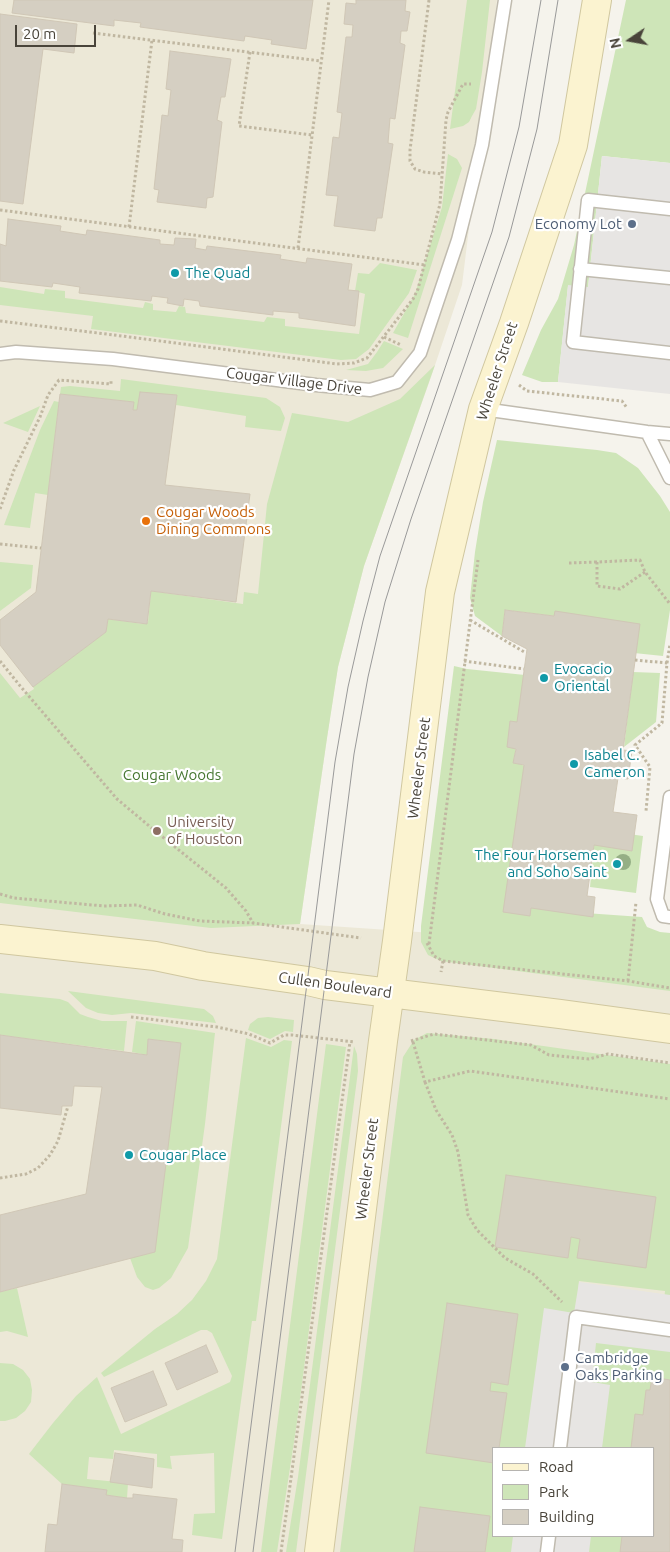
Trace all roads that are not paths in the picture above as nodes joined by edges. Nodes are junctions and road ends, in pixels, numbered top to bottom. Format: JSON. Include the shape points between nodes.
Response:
{"nodes":[{"id":1,"x":505,"y":0,"type":"edge"},
{"id":2,"x":598,"y":0,"type":"edge"},
{"id":3,"x":670,"y":209,"type":"edge"},
{"id":4,"x":580,"y":269,"type":"junction"},
{"id":5,"x":670,"y":278,"type":"edge"},
{"id":6,"x":670,"y":353,"type":"edge"},
{"id":7,"x":0,"y":354,"type":"edge"},
{"id":8,"x":483,"y":409,"type":"junction"},
{"id":9,"x":647,"y":432,"type":"junction"},
{"id":10,"x":670,"y":434,"type":"edge"},
{"id":11,"x":670,"y":478,"type":"edge"},
{"id":12,"x":670,"y":797,"type":"edge"},
{"id":13,"x":670,"y":917,"type":"edge"},
{"id":14,"x":0,"y":939,"type":"edge"},
{"id":15,"x":390,"y":992,"type":"junction"},
{"id":16,"x":670,"y":1029,"type":"edge"},
{"id":17,"x":670,"y":1330,"type":"edge"},
{"id":18,"x":560,"y":1447,"type":"edge"},
{"id":19,"x":549,"y":1537,"type":"edge"},
{"id":20,"x":319,"y":1552,"type":"edge"},
{"id":21,"x":547,"y":1552,"type":"edge"}],
"edges":[{"from":1,"to":7,"type":"lane","name":"Cougar Village Drive","via":[[482,144],[458,240],[420,353],[397,382],[370,390],[112,359],[16,352]]},
{"from":2,"to":8,"type":"main road","name":"Wheeler Street","via":[[573,145]]},
{"from":3,"to":4,"type":"lane","via":[[588,200]]},
{"from":4,"to":5,"type":"lane"},
{"from":4,"to":6,"type":"lane","via":[[573,342]]},
{"from":8,"to":9,"type":"lane"},
{"from":8,"to":15,"type":"main road","name":"Wheeler Street","via":[[440,592]]},
{"from":9,"to":10,"type":"lane"},
{"from":9,"to":11,"type":"lane"},
{"from":12,"to":13,"type":"lane","via":[[657,899],[663,916]]},
{"from":14,"to":15,"type":"main road","name":"Cullen Boulevard","via":[[155,956],[324,985]]},
{"from":15,"to":16,"type":"main road","name":"Cullen Boulevard"},
{"from":15,"to":20,"type":"main road","name":"Wheeler Street"},
{"from":17,"to":18,"type":"lane","via":[[576,1317]]},
{"from":19,"to":21,"type":"lane"}]}
